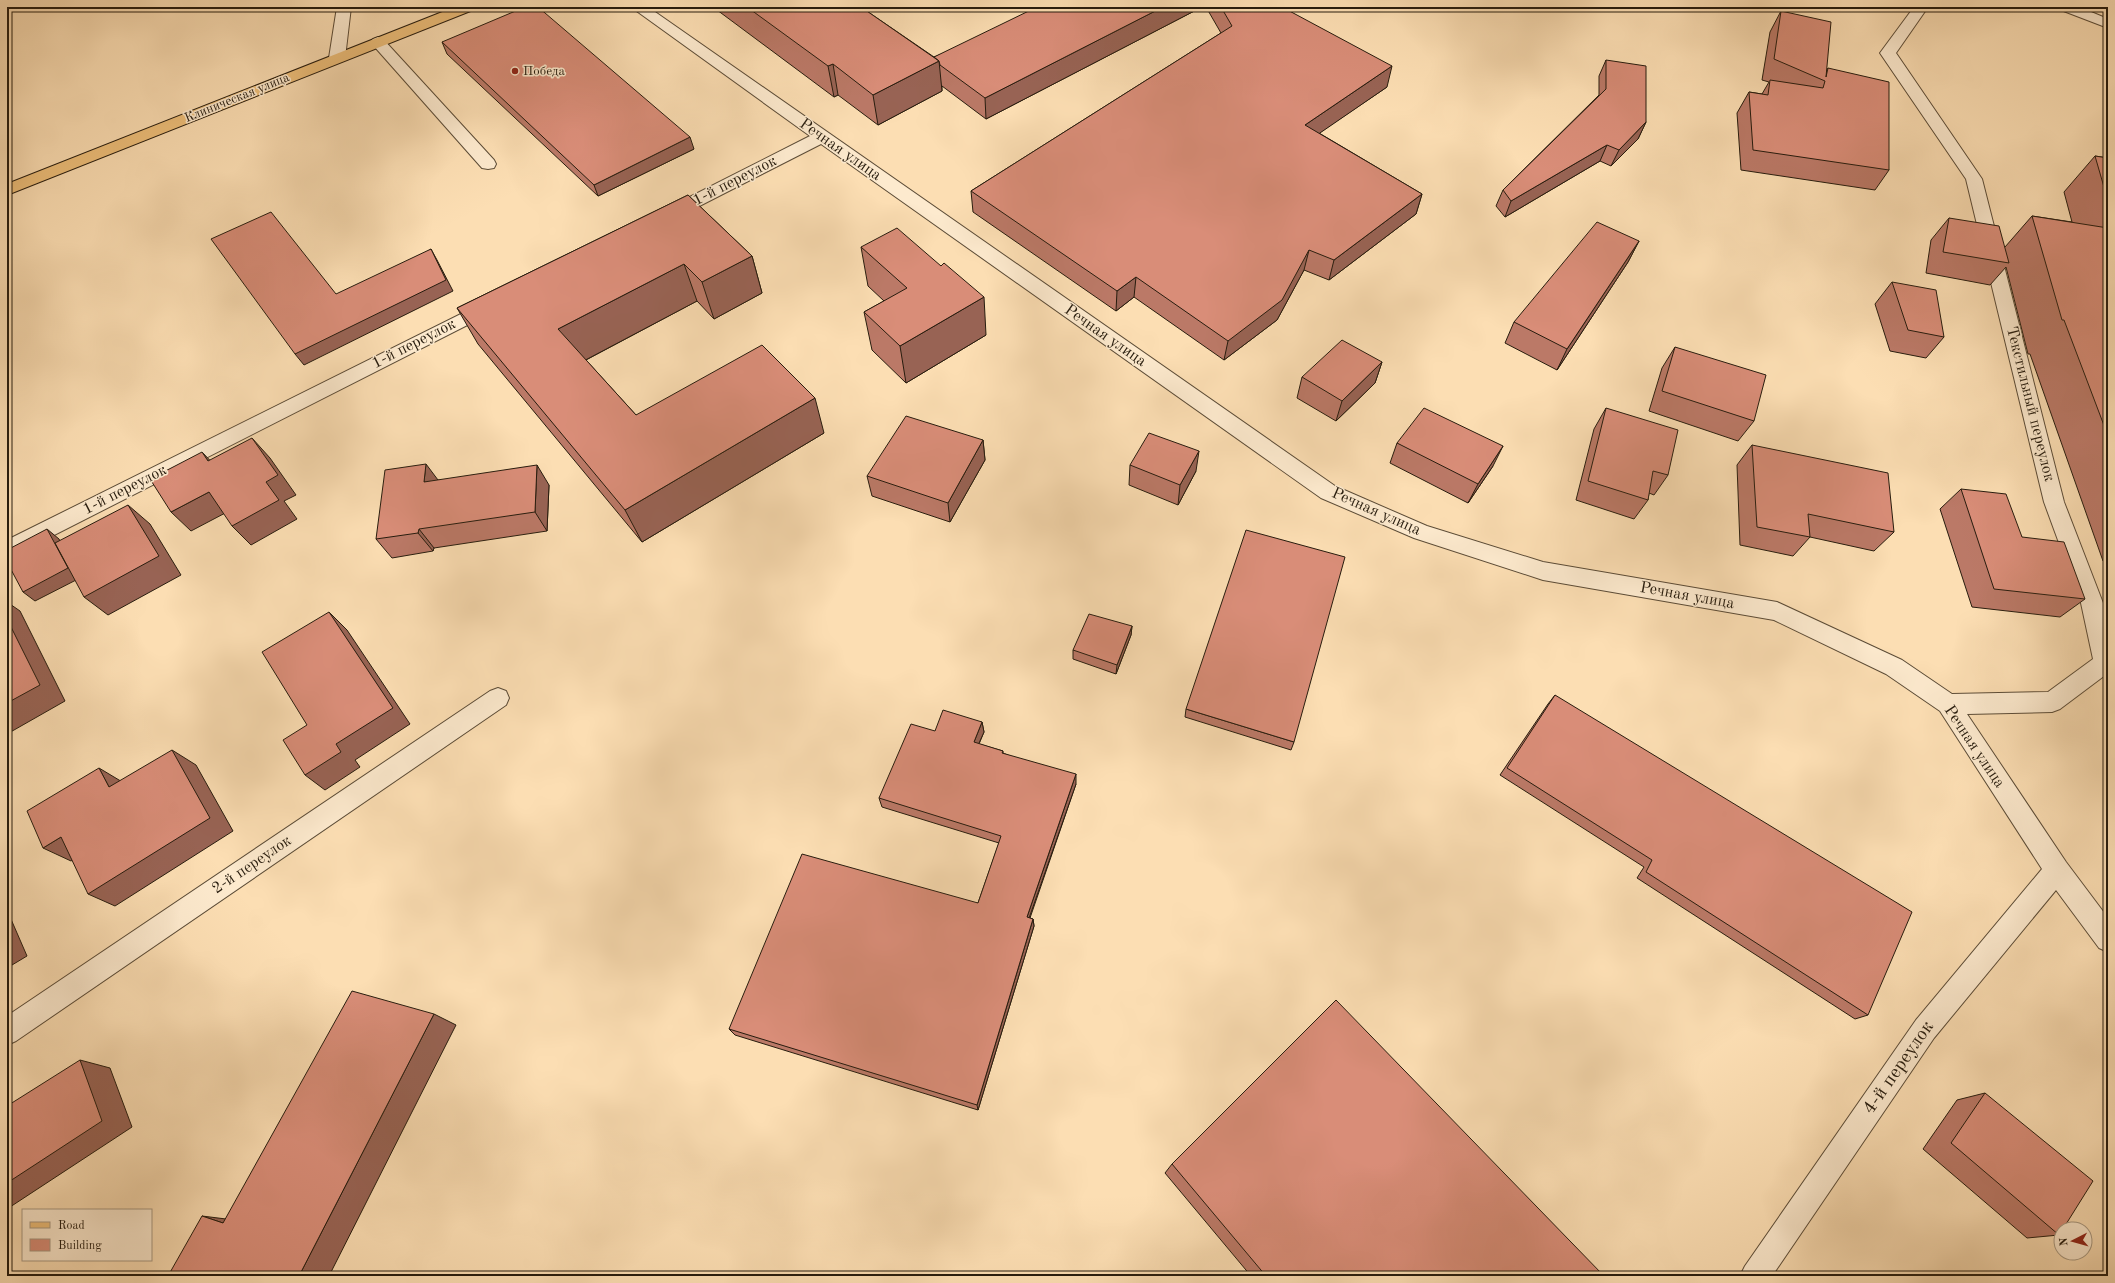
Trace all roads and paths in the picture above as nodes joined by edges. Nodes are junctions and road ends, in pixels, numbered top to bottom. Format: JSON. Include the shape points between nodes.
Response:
{"nodes":[{"id":1,"x":344,"y":7,"type":"edge"},
{"id":2,"x":468,"y":7,"type":"edge"},
{"id":3,"x":638,"y":7,"type":"edge"},
{"id":4,"x":1921,"y":7,"type":"edge"},
{"id":5,"x":2066,"y":7,"type":"edge"},
{"id":6,"x":2108,"y":24,"type":"edge"},
{"id":7,"x":378,"y":42,"type":"junction"},
{"id":8,"x":337,"y":58,"type":"junction"},
{"id":9,"x":821,"y":137,"type":"junction"},
{"id":10,"x":488,"y":164,"type":"dead end"},
{"id":11,"x":7,"y":190,"type":"edge"},
{"id":12,"x":652,"y":223,"type":"edge"},
{"id":13,"x":503,"y":299,"type":"edge"},
{"id":14,"x":7,"y":550,"type":"edge"},
{"id":15,"x":498,"y":698,"type":"dead end"},
{"id":16,"x":1948,"y":704,"type":"junction"},
{"id":17,"x":2057,"y":870,"type":"junction"},
{"id":18,"x":2108,"y":939,"type":"edge"},
{"id":19,"x":7,"y":1032,"type":"edge"},
{"id":20,"x":1755,"y":1276,"type":"edge"}],
"edges":[{"from":1,"to":8,"type":"street"},
{"from":2,"to":7,"type":"main road","name":"Клиническая улица"},
{"from":3,"to":9,"type":"street","name":"Речная улица"},
{"from":4,"to":16,"type":"street","name":"Текстильный переулок","via":[[1888,53],[1974,179],[2054,502],[2092,603],[2105,663],[2052,702]]},
{"from":5,"to":6,"type":"street"},
{"from":7,"to":8,"type":"main road","name":"Клиническая улица"},
{"from":7,"to":10,"type":"street"},
{"from":8,"to":11,"type":"main road","name":"Клиническая улица"},
{"from":9,"to":12,"type":"street","name":"1-й переулок"},
{"from":9,"to":16,"type":"street","name":"Речная улица","via":[[1328,492],[1422,532],[1543,571],[1777,611],[1894,667]]},
{"from":13,"to":14,"type":"street","name":"1-й переулок"},
{"from":15,"to":19,"type":"street","name":"2-й переулок"},
{"from":16,"to":17,"type":"street","name":"Речная улица"},
{"from":17,"to":18,"type":"street","name":"Речная улица"},
{"from":17,"to":20,"type":"street","name":"4-й переулок","via":[[1925,1029]]}]}
